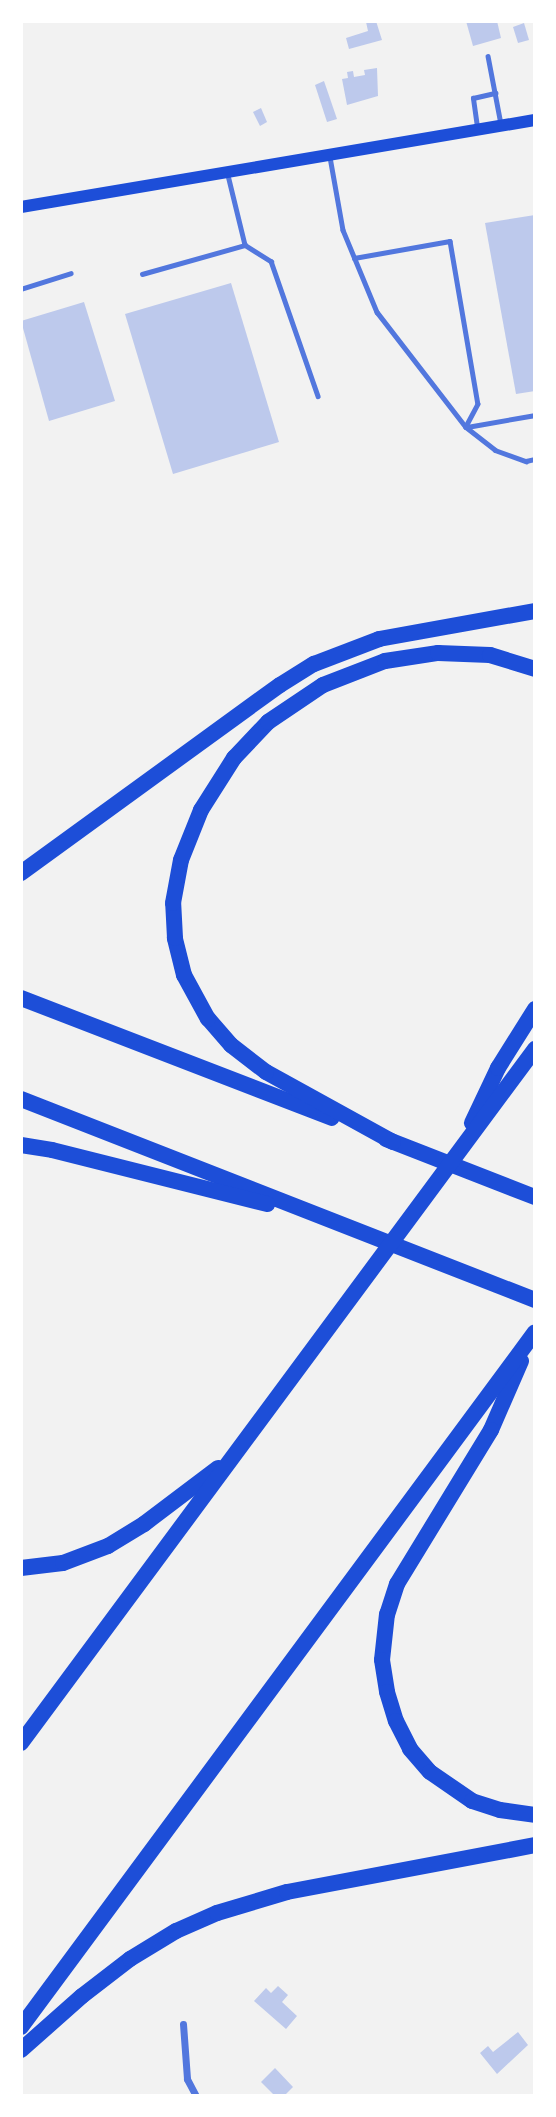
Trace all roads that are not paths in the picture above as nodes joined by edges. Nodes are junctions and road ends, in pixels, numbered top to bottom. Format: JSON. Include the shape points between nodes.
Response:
{"nodes":[{"id":1,"x":488,"y":56,"type":"dead end"},
{"id":2,"x":495,"y":93,"type":"junction"},
{"id":3,"x":535,"y":120,"type":"edge"},
{"id":4,"x":501,"y":125,"type":"junction"},
{"id":5,"x":477,"y":128,"type":"junction"},
{"id":6,"x":329,"y":153,"type":"junction"},
{"id":7,"x":227,"y":171,"type":"junction"},
{"id":8,"x":21,"y":207,"type":"edge"},
{"id":9,"x":245,"y":245,"type":"junction"},
{"id":10,"x":354,"y":258,"type":"junction"},
{"id":11,"x":71,"y":273,"type":"dead end"},
{"id":12,"x":142,"y":274,"type":"dead end"},
{"id":13,"x":21,"y":289,"type":"edge"},
{"id":14,"x":318,"y":396,"type":"dead end"},
{"id":15,"x":535,"y":415,"type":"edge"},
{"id":16,"x":466,"y":427,"type":"junction"},
{"id":17,"x":535,"y":459,"type":"edge"},
{"id":18,"x":535,"y":611,"type":"edge"},
{"id":19,"x":535,"y":669,"type":"edge"},
{"id":20,"x":21,"y":873,"type":"edge"},
{"id":21,"x":21,"y":998,"type":"edge"},
{"id":22,"x":535,"y":1009,"type":"edge"},
{"id":23,"x":535,"y":1049,"type":"edge"},
{"id":24,"x":21,"y":1099,"type":"edge"},
{"id":25,"x":393,"y":1142,"type":"junction"},
{"id":26,"x":21,"y":1146,"type":"edge"},
{"id":27,"x":454,"y":1158,"type":"junction"},
{"id":28,"x":535,"y":1198,"type":"edge"},
{"id":29,"x":334,"y":1221,"type":"junction"},
{"id":30,"x":535,"y":1300,"type":"edge"},
{"id":31,"x":534,"y":1334,"type":"edge"},
{"id":32,"x":234,"y":1456,"type":"junction"},
{"id":33,"x":21,"y":1568,"type":"edge"},
{"id":34,"x":21,"y":1743,"type":"edge"},
{"id":35,"x":535,"y":1815,"type":"edge"},
{"id":36,"x":535,"y":1845,"type":"edge"},
{"id":37,"x":183,"y":2024,"type":"dead end"},
{"id":38,"x":21,"y":2026,"type":"edge"},
{"id":39,"x":21,"y":2050,"type":"edge"},
{"id":40,"x":196,"y":2096,"type":"edge"}],
"edges":[{"from":1,"to":2,"type":"lane"},
{"from":2,"to":4,"type":"lane"},
{"from":2,"to":5,"type":"lane","via":[[473,98]]},
{"from":3,"to":4,"type":"main road"},
{"from":4,"to":5,"type":"main road"},
{"from":5,"to":6,"type":"main road"},
{"from":6,"to":7,"type":"main road"},
{"from":6,"to":10,"type":"lane","via":[[343,230]]},
{"from":7,"to":8,"type":"main road"},
{"from":7,"to":9,"type":"lane"},
{"from":9,"to":12,"type":"lane"},
{"from":9,"to":14,"type":"lane","via":[[271,261]]},
{"from":10,"to":16,"type":"lane","via":[[377,312]]},
{"from":10,"to":16,"type":"lane","via":[[450,241],[478,404]]},
{"from":11,"to":13,"type":"lane"},
{"from":15,"to":16,"type":"lane"},
{"from":16,"to":17,"type":"lane","via":[[495,450],[526,461]]},
{"from":18,"to":20,"type":"highway","via":[[386,638],[314,664]]},
{"from":19,"to":25,"type":"highway","via":[[491,655],[438,653],[385,661],[323,685],[268,722],[234,758],[201,810],[181,860],[173,903],[174,938],[184,975],[208,1019],[231,1045],[266,1072]]},
{"from":21,"to":25,"type":"highway"},
{"from":22,"to":27,"type":"highway","via":[[498,1068]]},
{"from":23,"to":27,"type":"highway"},
{"from":24,"to":29,"type":"highway"},
{"from":25,"to":28,"type":"highway"},
{"from":26,"to":29,"type":"highway"},
{"from":27,"to":32,"type":"highway"},
{"from":29,"to":30,"type":"highway"},
{"from":31,"to":35,"type":"highway","via":[[491,1430],[402,1573],[387,1614],[382,1649],[392,1713],[423,1765],[472,1801]]},
{"from":31,"to":38,"type":"highway"},
{"from":32,"to":33,"type":"highway","via":[[108,1546],[63,1563]]},
{"from":32,"to":34,"type":"highway"},
{"from":36,"to":39,"type":"highway","via":[[287,1892],[202,1919],[119,1967]]},
{"from":37,"to":40,"type":"street","via":[[187,2079]]}]}
